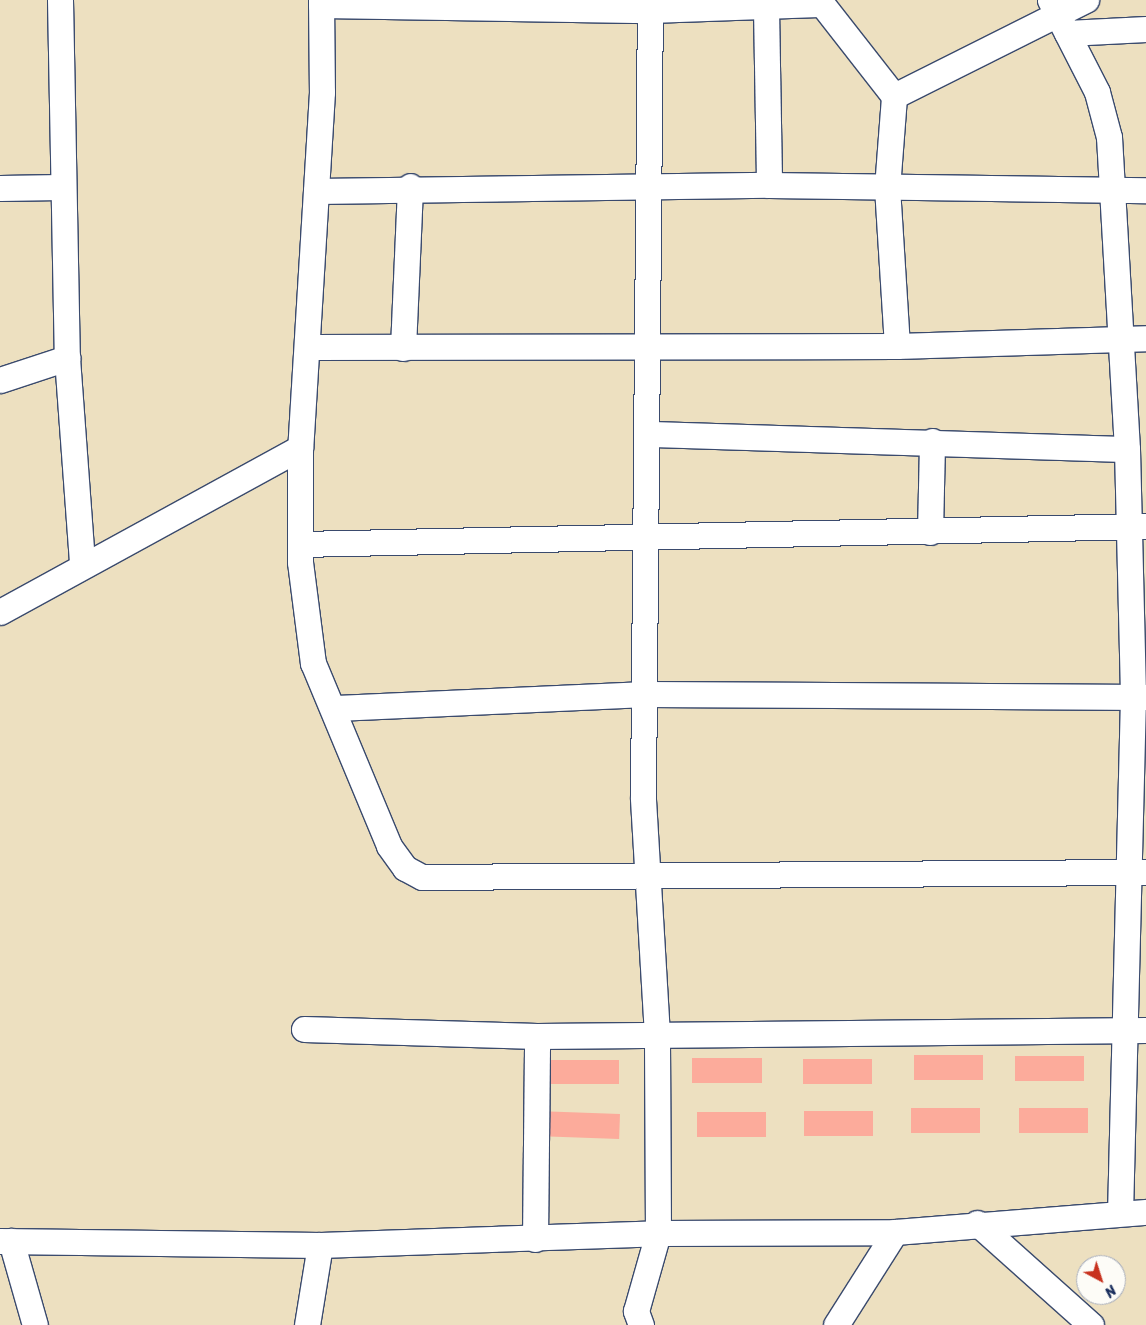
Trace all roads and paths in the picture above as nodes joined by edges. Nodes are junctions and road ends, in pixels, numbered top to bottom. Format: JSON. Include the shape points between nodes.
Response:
{"nodes":[{"id":1,"x":60,"y":0,"type":"edge"},
{"id":2,"x":1086,"y":0,"type":"edge"},
{"id":3,"x":321,"y":2,"type":"edge"},
{"id":4,"x":403,"y":3,"type":"edge"},
{"id":5,"x":650,"y":5,"type":"edge"},
{"id":6,"x":766,"y":8,"type":"junction"},
{"id":7,"x":1059,"y":16,"type":"edge"},
{"id":8,"x":1146,"y":29,"type":"edge"},
{"id":9,"x":894,"y":96,"type":"junction"},
{"id":10,"x":769,"y":185,"type":"junction"},
{"id":11,"x":410,"y":186,"type":"junction"},
{"id":12,"x":646,"y":186,"type":"junction"},
{"id":13,"x":61,"y":187,"type":"junction"},
{"id":14,"x":0,"y":188,"type":"edge"},
{"id":15,"x":887,"y":188,"type":"junction"},
{"id":16,"x":1146,"y":190,"type":"edge"},
{"id":17,"x":316,"y":191,"type":"junction"},
{"id":18,"x":1111,"y":191,"type":"junction"},
{"id":19,"x":1146,"y":338,"type":"edge"},
{"id":20,"x":1119,"y":339,"type":"junction"},
{"id":21,"x":307,"y":346,"type":"junction"},
{"id":22,"x":896,"y":346,"type":"junction"},
{"id":23,"x":403,"y":348,"type":"junction"},
{"id":24,"x":648,"y":348,"type":"junction"},
{"id":25,"x":67,"y":358,"type":"junction"},
{"id":26,"x":0,"y":380,"type":"edge"},
{"id":27,"x":649,"y":434,"type":"junction"},
{"id":28,"x":932,"y":441,"type":"junction"},
{"id":29,"x":300,"y":448,"type":"junction"},
{"id":30,"x":1127,"y":449,"type":"junction"},
{"id":31,"x":1139,"y":526,"type":"edge"},
{"id":32,"x":930,"y":532,"type":"junction"},
{"id":33,"x":646,"y":537,"type":"junction"},
{"id":34,"x":300,"y":544,"type":"junction"},
{"id":35,"x":82,"y":564,"type":"junction"},
{"id":36,"x":0,"y":612,"type":"edge"},
{"id":37,"x":646,"y":694,"type":"junction"},
{"id":38,"x":1139,"y":697,"type":"edge"},
{"id":39,"x":336,"y":708,"type":"junction"},
{"id":40,"x":1137,"y":872,"type":"edge"},
{"id":41,"x":648,"y":874,"type":"junction"},
{"id":42,"x":304,"y":1029,"type":"dead end"},
{"id":43,"x":1136,"y":1030,"type":"edge"},
{"id":44,"x":656,"y":1035,"type":"junction"},
{"id":45,"x":537,"y":1036,"type":"junction"},
{"id":46,"x":1146,"y":1212,"type":"edge"},
{"id":47,"x":1120,"y":1213,"type":"junction"},
{"id":48,"x":977,"y":1223,"type":"junction"},
{"id":49,"x":895,"y":1232,"type":"junction"},
{"id":50,"x":658,"y":1233,"type":"junction"},
{"id":51,"x":535,"y":1239,"type":"junction"},
{"id":52,"x":6,"y":1241,"type":"edge"},
{"id":53,"x":320,"y":1245,"type":"junction"},
{"id":54,"x":35,"y":1325,"type":"edge"},
{"id":55,"x":307,"y":1325,"type":"edge"},
{"id":56,"x":641,"y":1325,"type":"edge"},
{"id":57,"x":836,"y":1325,"type":"edge"},
{"id":58,"x":1091,"y":1325,"type":"edge"}],
"edges":[{"from":1,"to":13,"type":"street"},
{"from":2,"to":7,"type":"street"},
{"from":3,"to":4,"type":"street"},
{"from":3,"to":17,"type":"street"},
{"from":4,"to":5,"type":"street"},
{"from":5,"to":6,"type":"street"},
{"from":5,"to":12,"type":"street"},
{"from":6,"to":9,"type":"street","via":[[826,4]]},
{"from":6,"to":10,"type":"street"},
{"from":7,"to":8,"type":"street"},
{"from":7,"to":9,"type":"street"},
{"from":7,"to":18,"type":"street","via":[[1097,92],[1109,137]]},
{"from":9,"to":15,"type":"street"},
{"from":10,"to":12,"type":"street"},
{"from":10,"to":15,"type":"street"},
{"from":11,"to":12,"type":"street"},
{"from":11,"to":17,"type":"street"},
{"from":11,"to":23,"type":"street"},
{"from":12,"to":24,"type":"street"},
{"from":13,"to":14,"type":"street"},
{"from":13,"to":25,"type":"street"},
{"from":15,"to":18,"type":"street"},
{"from":15,"to":22,"type":"street"},
{"from":16,"to":18,"type":"street"},
{"from":17,"to":21,"type":"street"},
{"from":18,"to":20,"type":"street"},
{"from":19,"to":20,"type":"street"},
{"from":20,"to":22,"type":"street"},
{"from":20,"to":30,"type":"street"},
{"from":21,"to":23,"type":"street"},
{"from":21,"to":29,"type":"street"},
{"from":22,"to":24,"type":"street"},
{"from":23,"to":24,"type":"street"},
{"from":24,"to":27,"type":"street"},
{"from":25,"to":26,"type":"street"},
{"from":25,"to":35,"type":"street"},
{"from":27,"to":28,"type":"street"},
{"from":27,"to":33,"type":"street"},
{"from":28,"to":30,"type":"street"},
{"from":28,"to":32,"type":"street"},
{"from":29,"to":34,"type":"street"},
{"from":29,"to":35,"type":"street"},
{"from":30,"to":31,"type":"street"},
{"from":31,"to":32,"type":"street"},
{"from":31,"to":38,"type":"street"},
{"from":32,"to":33,"type":"street"},
{"from":33,"to":34,"type":"street"},
{"from":33,"to":37,"type":"street"},
{"from":34,"to":39,"type":"street","via":[[313,663]]},
{"from":35,"to":36,"type":"street"},
{"from":37,"to":38,"type":"street"},
{"from":37,"to":39,"type":"street"},
{"from":37,"to":41,"type":"street"},
{"from":38,"to":40,"type":"street"},
{"from":39,"to":41,"type":"street","via":[[388,846],[404,868],[422,877]]},
{"from":40,"to":41,"type":"street"},
{"from":40,"to":43,"type":"street"},
{"from":41,"to":44,"type":"street"},
{"from":42,"to":45,"type":"street"},
{"from":43,"to":44,"type":"street"},
{"from":43,"to":47,"type":"street"},
{"from":44,"to":45,"type":"street"},
{"from":44,"to":50,"type":"street"},
{"from":45,"to":51,"type":"street"},
{"from":46,"to":47,"type":"street"},
{"from":47,"to":48,"type":"street"},
{"from":48,"to":49,"type":"street"},
{"from":48,"to":58,"type":"street"},
{"from":49,"to":50,"type":"street"},
{"from":49,"to":57,"type":"street"},
{"from":50,"to":51,"type":"street"},
{"from":50,"to":56,"type":"street","via":[[636,1311]]},
{"from":51,"to":53,"type":"street"},
{"from":52,"to":53,"type":"street"},
{"from":52,"to":54,"type":"street"},
{"from":53,"to":55,"type":"street"}]}
